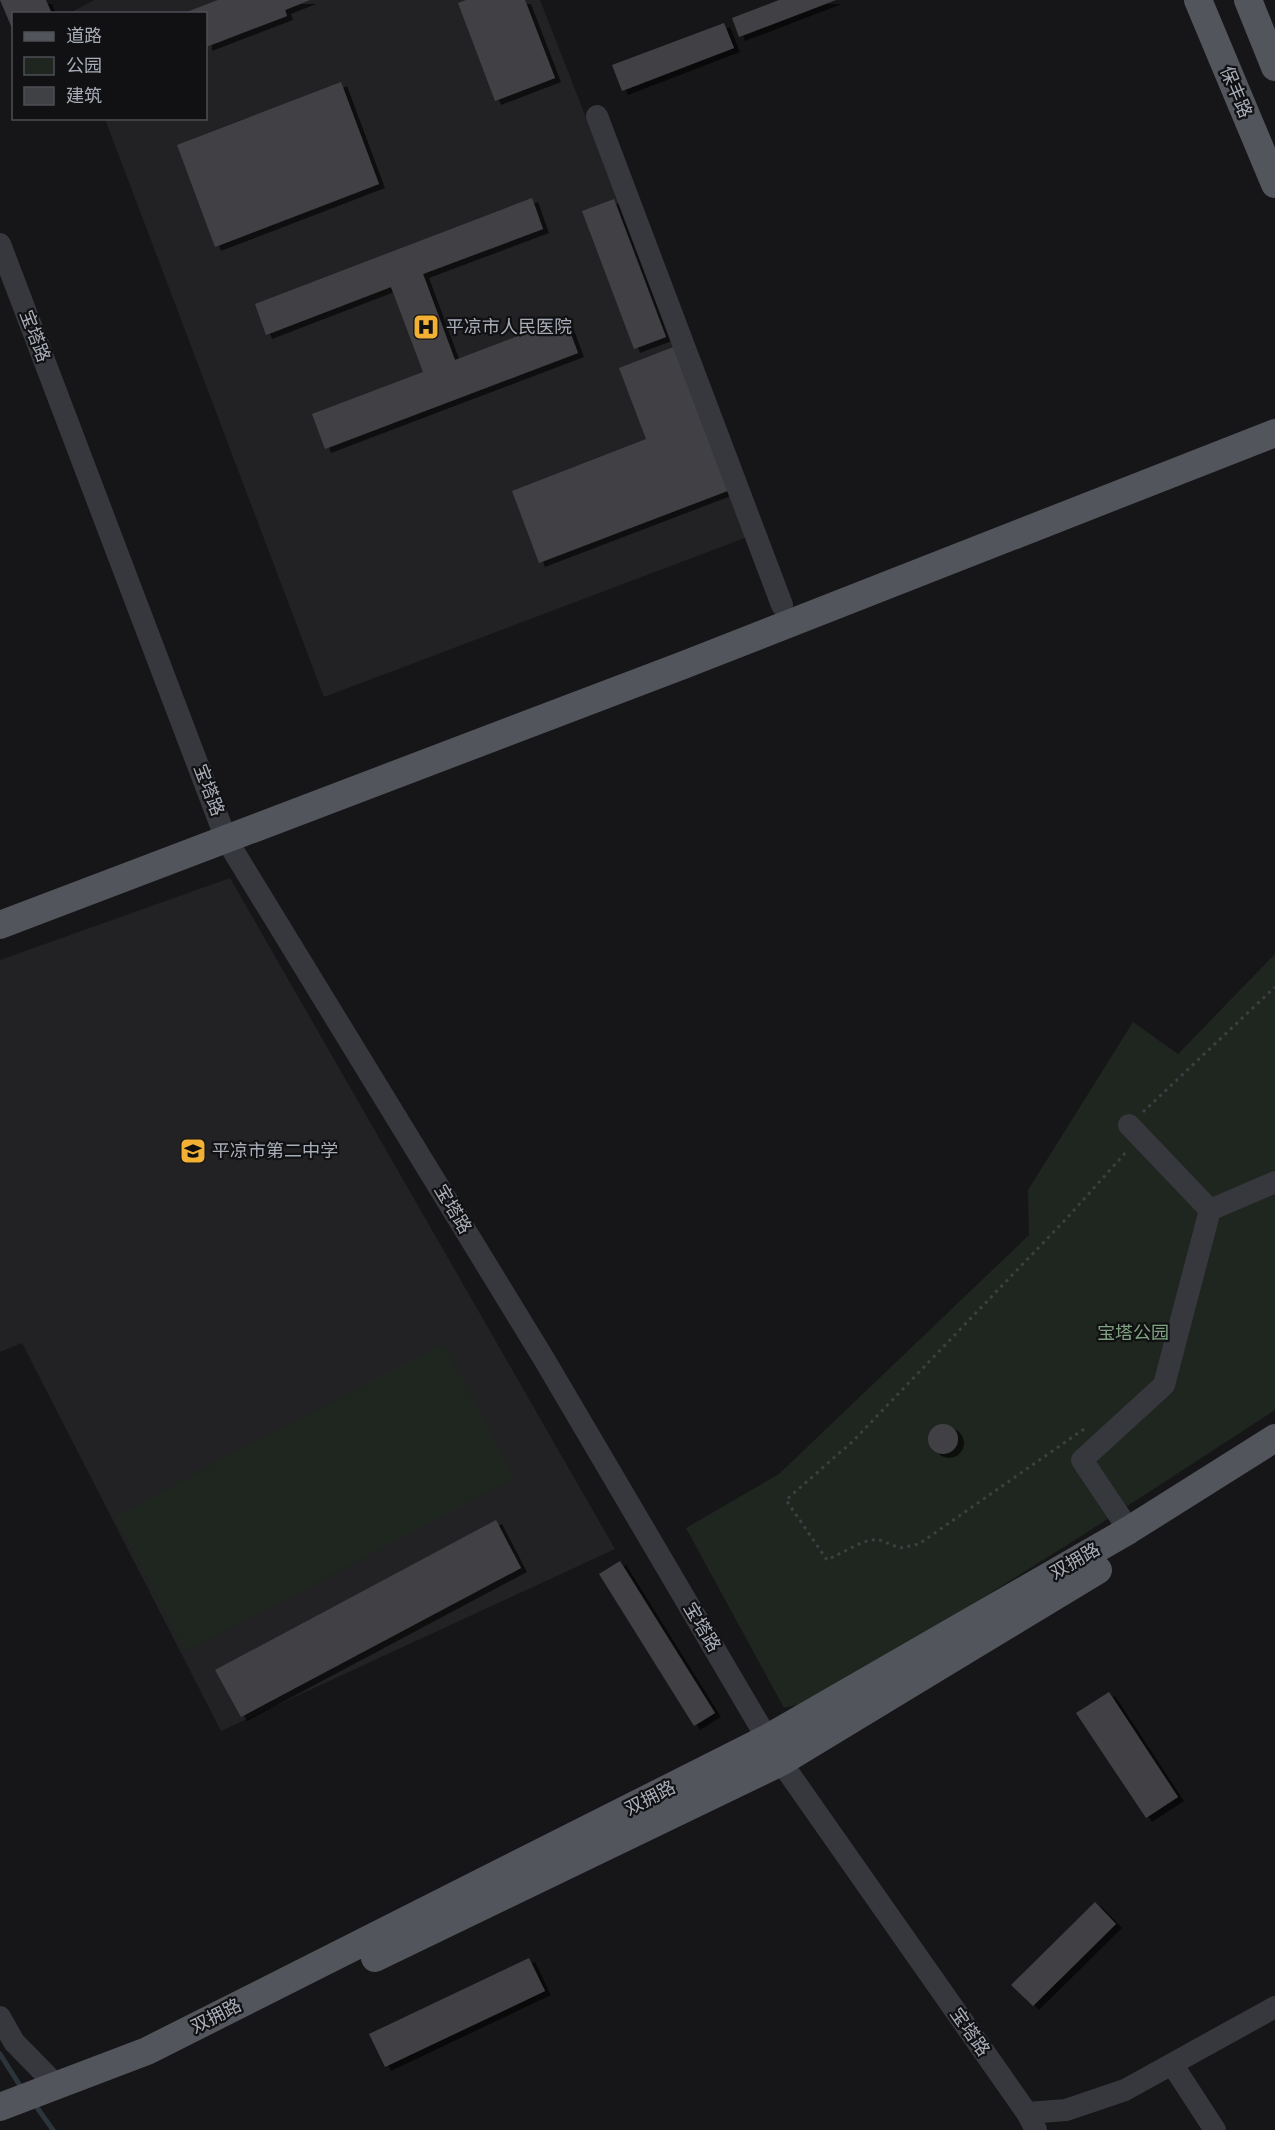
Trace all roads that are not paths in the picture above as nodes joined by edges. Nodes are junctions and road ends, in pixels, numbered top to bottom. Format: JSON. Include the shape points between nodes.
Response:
{"nodes":[{"id":1,"x":1198,"y":0,"type":"edge"},
{"id":2,"x":1248,"y":0,"type":"edge"},
{"id":3,"x":1275,"y":67,"type":"edge"},
{"id":4,"x":597,"y":116,"type":"dead end"},
{"id":5,"x":1275,"y":184,"type":"edge"},
{"id":6,"x":0,"y":244,"type":"edge"},
{"id":7,"x":1275,"y":413,"type":"edge"},
{"id":8,"x":1275,"y":433,"type":"edge"},
{"id":9,"x":782,"y":605,"type":"junction"},
{"id":10,"x":562,"y":701,"type":"junction"},
{"id":11,"x":223,"y":830,"type":"junction"},
{"id":12,"x":0,"y":904,"type":"edge"},
{"id":13,"x":0,"y":925,"type":"edge"},
{"id":14,"x":1134,"y":1131,"type":"road end"},
{"id":15,"x":1275,"y":1182,"type":"edge"},
{"id":16,"x":1210,"y":1210,"type":"junction"},
{"id":17,"x":1275,"y":1438,"type":"edge"},
{"id":18,"x":1275,"y":1459,"type":"edge"},
{"id":19,"x":1129,"y":1530,"type":"junction"},
{"id":20,"x":774,"y":1750,"type":"junction"},
{"id":21,"x":1275,"y":2007,"type":"edge"},
{"id":22,"x":0,"y":2017,"type":"edge"},
{"id":23,"x":1172,"y":2064,"type":"junction"},
{"id":24,"x":57,"y":2086,"type":"junction"},
{"id":25,"x":0,"y":2107,"type":"edge"},
{"id":26,"x":1032,"y":2121,"type":"edge"},
{"id":27,"x":0,"y":2123,"type":"edge"},
{"id":28,"x":1215,"y":2130,"type":"edge"}],
"edges":[{"from":1,"to":5,"type":"main road","name":"保丰路"},
{"from":2,"to":3,"type":"main road"},
{"from":4,"to":9,"type":"street"},
{"from":6,"to":11,"type":"street","name":"宝塔路"},
{"from":7,"to":9,"type":"main road"},
{"from":8,"to":10,"type":"main road"},
{"from":9,"to":10,"type":"main road"},
{"from":10,"to":11,"type":"main road"},
{"from":11,"to":12,"type":"main road"},
{"from":11,"to":13,"type":"main road"},
{"from":11,"to":20,"type":"street","name":"宝塔路","via":[[544,1359]]},
{"from":14,"to":16,"type":"street"},
{"from":15,"to":16,"type":"street"},
{"from":16,"to":19,"type":"street","via":[[1164,1385],[1082,1460]]},
{"from":17,"to":19,"type":"main road","name":"双拥路"},
{"from":18,"to":20,"type":"main road","name":"双拥路","via":[[1138,1546]]},
{"from":19,"to":20,"type":"main road","name":"双拥路"},
{"from":20,"to":24,"type":"main road","name":"双拥路","via":[[147,2052]]},
{"from":20,"to":26,"type":"street","name":"宝塔路"},
{"from":20,"to":27,"type":"main road","name":"双拥路","via":[[153,2065]]},
{"from":21,"to":23,"type":"street"},
{"from":22,"to":24,"type":"street","via":[[14,2042]]},
{"from":23,"to":26,"type":"street","via":[[1125,2090]]},
{"from":23,"to":28,"type":"street"},
{"from":24,"to":25,"type":"main road","name":"双拥路"}]}
